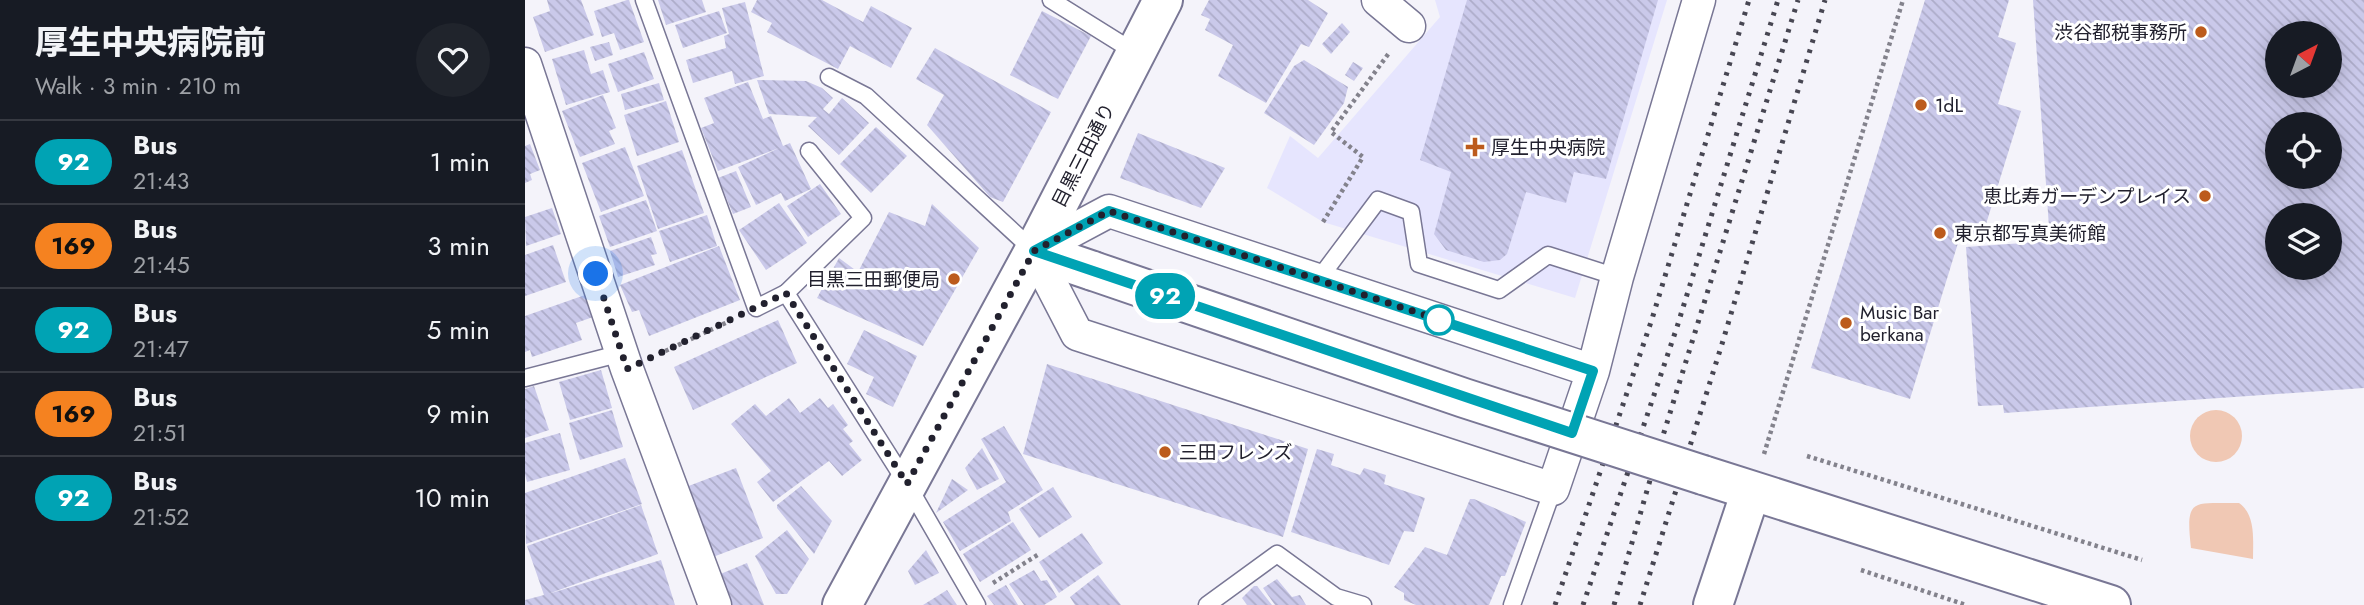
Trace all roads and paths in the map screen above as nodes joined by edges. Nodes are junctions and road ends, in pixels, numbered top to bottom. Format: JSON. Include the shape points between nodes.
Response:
{"nodes":[{"id":1,"x":644,"y":0,"type":"edge"},
{"id":2,"x":1051,"y":0,"type":"edge"},
{"id":3,"x":1163,"y":0,"type":"edge"},
{"id":4,"x":1378,"y":0,"type":"edge"},
{"id":5,"x":1699,"y":0,"type":"edge"},
{"id":6,"x":1903,"y":0,"type":"edge"},
{"id":7,"x":1409,"y":26,"type":"joint"},
{"id":8,"x":1136,"y":53,"type":"junction"},
{"id":9,"x":525,"y":64,"type":"edge"},
{"id":10,"x":829,"y":77,"type":"dead end"},
{"id":11,"x":809,"y":151,"type":"dead end"},
{"id":12,"x":1323,"y":222,"type":"dead end"},
{"id":13,"x":1034,"y":251,"type":"junction"},
{"id":14,"x":1617,"y":277,"type":"junction"},
{"id":15,"x":1318,"y":280,"type":"junction"},
{"id":16,"x":786,"y":293,"type":"junction"},
{"id":17,"x":757,"y":308,"type":"junction"},
{"id":18,"x":625,"y":361,"type":"junction"},
{"id":19,"x":1593,"y":371,"type":"junction"},
{"id":20,"x":525,"y":378,"type":"edge"},
{"id":21,"x":1807,"y":456,"type":"dead end"},
{"id":22,"x":907,"y":484,"type":"junction"},
{"id":23,"x":1553,"y":489,"type":"junction"},
{"id":24,"x":1751,"y":491,"type":"junction"},
{"id":25,"x":1039,"y":554,"type":"dead end"},
{"id":26,"x":2142,"y":560,"type":"dead end"},
{"id":27,"x":1860,"y":569,"type":"dead end"},
{"id":28,"x":975,"y":601,"type":"edge"},
{"id":29,"x":715,"y":605,"type":"edge"},
{"id":30,"x":842,"y":605,"type":"edge"},
{"id":31,"x":1207,"y":605,"type":"edge"},
{"id":32,"x":1363,"y":605,"type":"edge"},
{"id":33,"x":1511,"y":605,"type":"edge"},
{"id":34,"x":1713,"y":605,"type":"edge"},
{"id":35,"x":1966,"y":605,"type":"edge"},
{"id":36,"x":2111,"y":605,"type":"edge"}],
"edges":[{"from":1,"to":17,"type":"lane"},
{"from":2,"to":8,"type":"lane"},
{"from":3,"to":8,"type":"street","name":"目黒三田通り"},
{"from":4,"to":7,"type":"street"},
{"from":5,"to":14,"type":"street"},
{"from":6,"to":24,"type":"path"},
{"from":7,"to":12,"type":"path","via":[[1331,132],[1363,157]]},
{"from":8,"to":13,"type":"street","name":"目黒三田通り"},
{"from":9,"to":18,"type":"street"},
{"from":10,"to":13,"type":"lane","via":[[866,96]]},
{"from":11,"to":16,"type":"lane","via":[[863,218]]},
{"from":13,"to":15,"type":"street","via":[[1109,211]]},
{"from":13,"to":22,"type":"street","name":"目黒三田通り"},
{"from":13,"to":23,"type":"street","via":[[1077,334]]},
{"from":13,"to":24,"type":"street","bridge":true},
{"from":14,"to":15,"type":"lane","via":[[1548,255],[1500,290],[1419,264],[1411,212],[1378,200]]},
{"from":14,"to":19,"type":"street"},
{"from":15,"to":19,"type":"street"},
{"from":16,"to":17,"type":"lane"},
{"from":16,"to":22,"type":"lane"},
{"from":17,"to":18,"type":"path"},
{"from":18,"to":20,"type":"lane"},
{"from":18,"to":29,"type":"street"},
{"from":19,"to":23,"type":"street"},
{"from":21,"to":26,"type":"path"},
{"from":22,"to":28,"type":"lane"},
{"from":22,"to":30,"type":"street","name":"目黒三田通り"},
{"from":23,"to":33,"type":"lane"},
{"from":24,"to":34,"type":"street"},
{"from":24,"to":36,"type":"street"},
{"from":25,"to":28,"type":"path"},
{"from":27,"to":35,"type":"path"},
{"from":31,"to":32,"type":"lane","via":[[1277,554],[1336,597]]}]}
